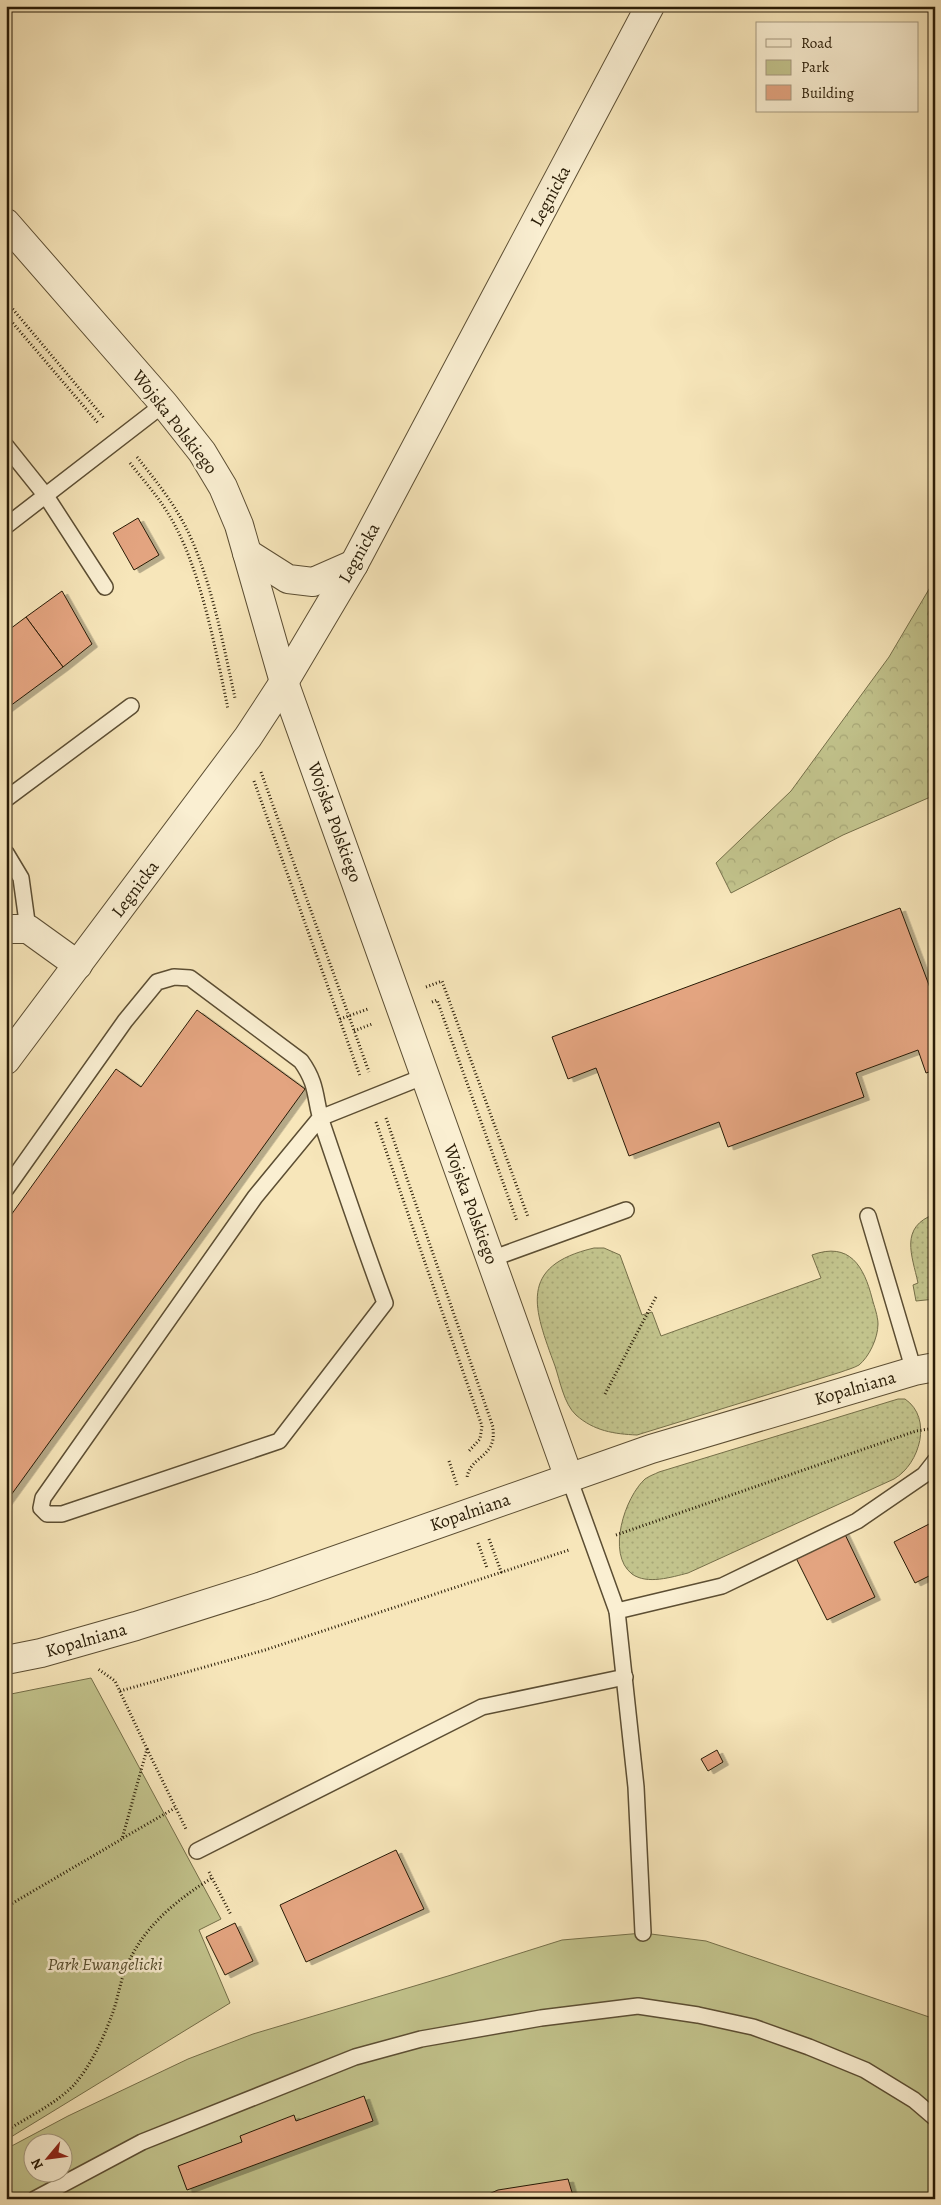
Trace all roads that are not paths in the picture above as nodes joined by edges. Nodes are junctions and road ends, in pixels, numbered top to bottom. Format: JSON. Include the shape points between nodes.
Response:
{"nodes":[{"id":1,"x":650,"y":6,"type":"edge"},
{"id":2,"x":6,"y":223,"type":"edge"},
{"id":3,"x":164,"y":404,"type":"junction"},
{"id":4,"x":6,"y":446,"type":"edge"},
{"id":5,"x":46,"y":496,"type":"junction"},
{"id":6,"x":6,"y":526,"type":"edge"},
{"id":7,"x":247,"y":553,"type":"junction"},
{"id":8,"x":354,"y":564,"type":"junction"},
{"id":9,"x":105,"y":587,"type":"dead end"},
{"id":10,"x":284,"y":682,"type":"junction"},
{"id":11,"x":131,"y":706,"type":"dead end"},
{"id":12,"x":6,"y":799,"type":"edge"},
{"id":13,"x":6,"y":853,"type":"edge"},
{"id":14,"x":17,"y":929,"type":"edge"},
{"id":15,"x":78,"y":966,"type":"junction"},
{"id":16,"x":6,"y":1060,"type":"edge"},
{"id":17,"x":425,"y":1076,"type":"junction"},
{"id":18,"x":320,"y":1118,"type":"junction"},
{"id":19,"x":6,"y":1189,"type":"edge"},
{"id":20,"x":626,"y":1210,"type":"dead end"},
{"id":21,"x":868,"y":1216,"type":"dead end"},
{"id":22,"x":490,"y":1260,"type":"junction"},
{"id":23,"x":929,"y":1370,"type":"edge"},
{"id":24,"x":935,"y":1461,"type":"edge"},
{"id":25,"x":569,"y":1478,"type":"junction"},
{"id":26,"x":617,"y":1611,"type":"junction"},
{"id":27,"x":6,"y":1660,"type":"edge"},
{"id":28,"x":625,"y":1678,"type":"junction"},
{"id":29,"x":197,"y":1851,"type":"dead end"},
{"id":30,"x":643,"y":1933,"type":"dead end"},
{"id":31,"x":935,"y":2118,"type":"edge"},
{"id":32,"x":35,"y":2199,"type":"edge"}],
"edges":[{"from":1,"to":8,"type":"street","name":"Legnicka"},
{"from":2,"to":3,"type":"street","name":"Wojska Polskiego"},
{"from":3,"to":5,"type":"lane"},
{"from":3,"to":7,"type":"street","name":"Wojska Polskiego","via":[[202,452],[223,487]]},
{"from":4,"to":5,"type":"lane"},
{"from":5,"to":6,"type":"lane"},
{"from":5,"to":9,"type":"lane"},
{"from":7,"to":8,"type":"street","via":[[288,579],[313,582]]},
{"from":7,"to":10,"type":"street","name":"Wojska Polskiego"},
{"from":8,"to":10,"type":"street","name":"Legnicka"},
{"from":10,"to":15,"type":"street","name":"Legnicka","via":[[244,742]]},
{"from":10,"to":17,"type":"street","name":"Wojska Polskiego"},
{"from":11,"to":12,"type":"lane"},
{"from":13,"to":14,"type":"lane","via":[[21,878]]},
{"from":14,"to":15,"type":"street"},
{"from":15,"to":16,"type":"street","name":"Legnicka"},
{"from":17,"to":18,"type":"lane"},
{"from":17,"to":22,"type":"street","name":"Wojska Polskiego"},
{"from":18,"to":18,"type":"lane","via":[[255,1197],[43,1498],[40,1508],[47,1514],[62,1514],[279,1441],[385,1303]]},
{"from":18,"to":19,"type":"lane","via":[[316,1090],[301,1061],[190,978],[174,977],[157,982],[125,1021]]},
{"from":20,"to":22,"type":"lane"},
{"from":21,"to":23,"type":"lane"},
{"from":22,"to":25,"type":"street","name":"Wojska Polskiego"},
{"from":23,"to":25,"type":"street","name":"Kopalniana","via":[[742,1421]]},
{"from":24,"to":26,"type":"lane","via":[[924,1475],[857,1521],[731,1582]]},
{"from":25,"to":26,"type":"lane"},
{"from":25,"to":27,"type":"street","name":"Kopalniana","via":[[262,1586],[136,1626]]},
{"from":26,"to":28,"type":"lane"},
{"from":28,"to":29,"type":"lane","via":[[482,1707]]},
{"from":28,"to":30,"type":"lane","via":[[636,1787]]},
{"from":31,"to":32,"type":"lane","via":[[914,2100],[865,2070],[810,2047],[753,2027],[638,2006],[421,2039],[355,2057],[142,2142]]}]}
